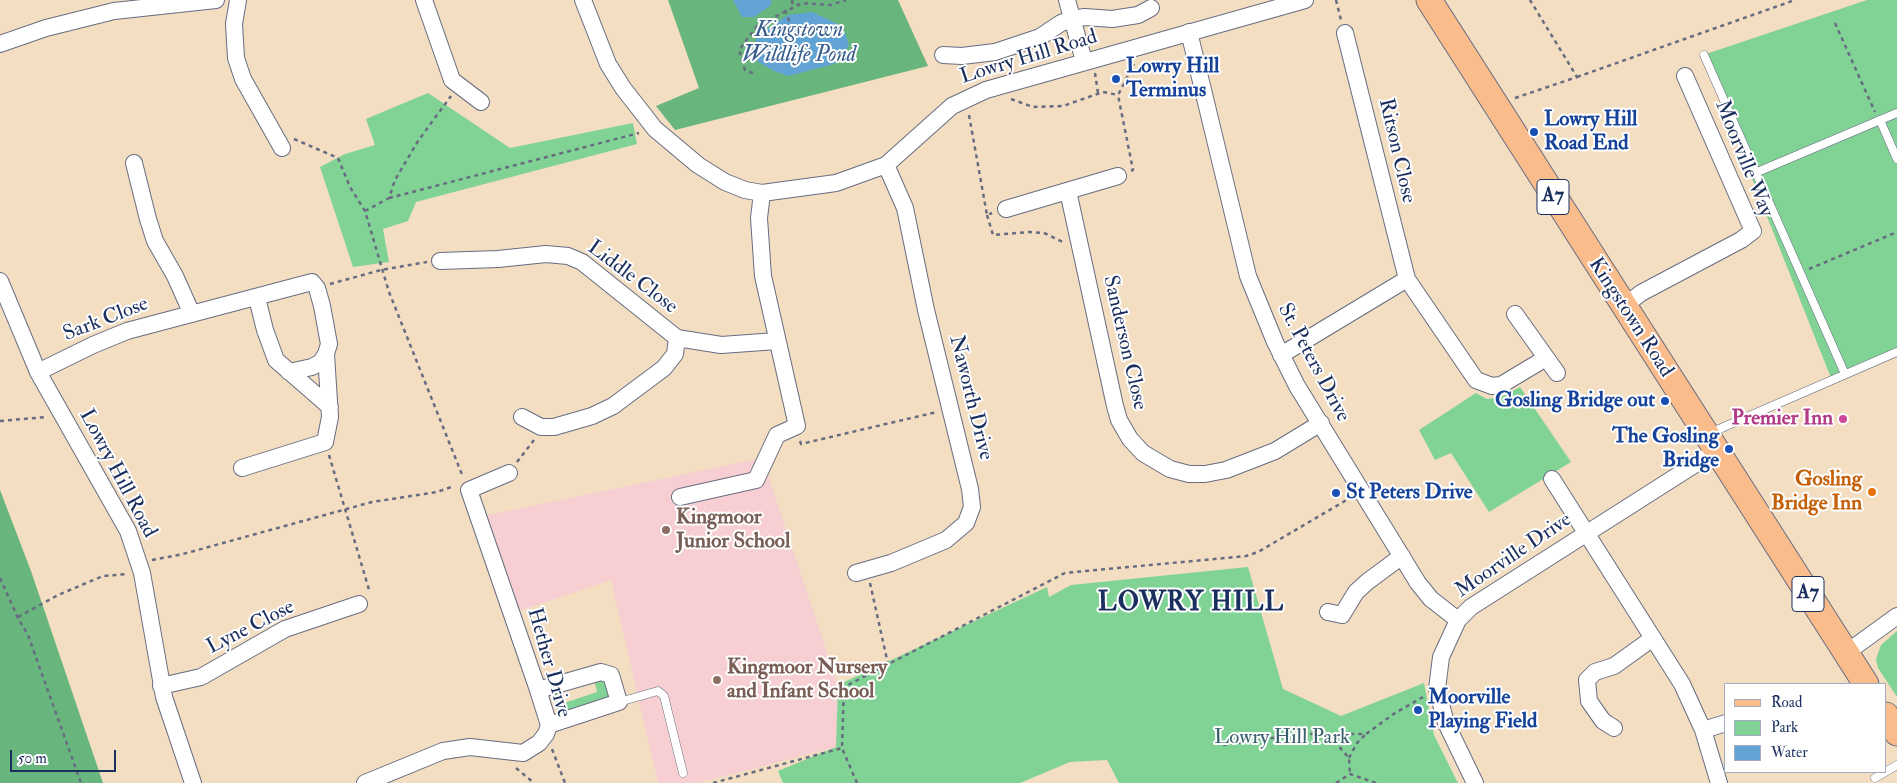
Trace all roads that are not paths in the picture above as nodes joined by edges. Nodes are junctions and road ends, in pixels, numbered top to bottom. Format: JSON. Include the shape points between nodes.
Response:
{"nodes":[{"id":1,"x":216,"y":0,"type":"edge"},
{"id":2,"x":238,"y":0,"type":"edge"},
{"id":3,"x":424,"y":0,"type":"edge"},
{"id":4,"x":583,"y":0,"type":"edge"},
{"id":5,"x":1067,"y":0,"type":"edge"},
{"id":6,"x":1428,"y":0,"type":"edge"},
{"id":7,"x":1301,"y":1,"type":"edge"},
{"id":8,"x":1151,"y":8,"type":"dead end"},
{"id":9,"x":1072,"y":19,"type":"junction"},
{"id":10,"x":1189,"y":32,"type":"junction"},
{"id":11,"x":1345,"y":33,"type":"road end"},
{"id":12,"x":0,"y":44,"type":"edge"},
{"id":13,"x":1704,"y":55,"type":"dead end"},
{"id":14,"x":943,"y":56,"type":"dead end"},
{"id":15,"x":1088,"y":60,"type":"junction"},
{"id":16,"x":1685,"y":76,"type":"dead end"},
{"id":17,"x":481,"y":102,"type":"dead end"},
{"id":18,"x":1897,"y":112,"type":"edge"},
{"id":19,"x":1880,"y":120,"type":"junction"},
{"id":20,"x":287,"y":143,"type":"road end"},
{"id":21,"x":1897,"y":159,"type":"edge"},
{"id":22,"x":134,"y":163,"type":"dead end"},
{"id":23,"x":886,"y":166,"type":"junction"},
{"id":24,"x":1756,"y":173,"type":"junction"},
{"id":25,"x":1118,"y":176,"type":"road end"},
{"id":26,"x":1068,"y":191,"type":"junction"},
{"id":27,"x":762,"y":193,"type":"junction"},
{"id":28,"x":1006,"y":209,"type":"road end"},
{"id":29,"x":440,"y":261,"type":"road end"},
{"id":30,"x":1407,"y":279,"type":"junction"},
{"id":31,"x":0,"y":281,"type":"edge"},
{"id":32,"x":257,"y":298,"type":"junction"},
{"id":33,"x":1623,"y":307,"type":"junction"},
{"id":34,"x":192,"y":314,"type":"junction"},
{"id":35,"x":1514,"y":314,"type":"dead end"},
{"id":36,"x":677,"y":338,"type":"junction"},
{"id":37,"x":776,"y":342,"type":"junction"},
{"id":38,"x":1897,"y":352,"type":"edge"},
{"id":39,"x":326,"y":354,"type":"junction"},
{"id":40,"x":1281,"y":355,"type":"junction"},
{"id":41,"x":1546,"y":358,"type":"junction"},
{"id":42,"x":38,"y":372,"type":"junction"},
{"id":43,"x":289,"y":372,"type":"junction"},
{"id":44,"x":1556,"y":373,"type":"dead end"},
{"id":45,"x":1845,"y":374,"type":"junction"},
{"id":46,"x":330,"y":407,"type":"junction"},
{"id":47,"x":1321,"y":423,"type":"junction"},
{"id":48,"x":531,"y":424,"type":"road end"},
{"id":49,"x":1711,"y":443,"type":"junction"},
{"id":50,"x":242,"y":468,"type":"dead end"},
{"id":51,"x":509,"y":473,"type":"road end"},
{"id":52,"x":1552,"y":479,"type":"dead end"},
{"id":53,"x":680,"y":497,"type":"dead end"},
{"id":54,"x":1587,"y":532,"type":"junction"},
{"id":55,"x":1402,"y":556,"type":"junction"},
{"id":56,"x":861,"y":571,"type":"road end"},
{"id":57,"x":359,"y":604,"type":"road end"},
{"id":58,"x":1897,"y":616,"type":"edge"},
{"id":59,"x":1339,"y":618,"type":"dead end"},
{"id":60,"x":1458,"y":620,"type":"junction"},
{"id":61,"x":1653,"y":638,"type":"junction"},
{"id":62,"x":1846,"y":653,"type":"junction"},
{"id":63,"x":1865,"y":683,"type":"edge"},
{"id":64,"x":161,"y":686,"type":"junction"},
{"id":65,"x":538,"y":690,"type":"junction"},
{"id":66,"x":619,"y":702,"type":"junction"},
{"id":67,"x":1887,"y":717,"type":"edge"},
{"id":68,"x":1724,"y":724,"type":"edge"},
{"id":69,"x":1614,"y":728,"type":"dead end"},
{"id":70,"x":548,"y":729,"type":"junction"},
{"id":71,"x":1703,"y":730,"type":"junction"},
{"id":72,"x":1897,"y":733,"type":"edge"},
{"id":73,"x":683,"y":773,"type":"dead end"},
{"id":74,"x":1883,"y":773,"type":"edge"},
{"id":75,"x":1875,"y":778,"type":"dead end"},
{"id":76,"x":193,"y":783,"type":"edge"},
{"id":77,"x":365,"y":783,"type":"edge"},
{"id":78,"x":1475,"y":783,"type":"edge"},
{"id":79,"x":1719,"y":783,"type":"edge"}],
"edges":[{"from":1,"to":12,"type":"street","via":[[114,11],[46,28]]},
{"from":2,"to":20,"type":"street","via":[[234,24],[236,58],[243,79]]},
{"from":3,"to":17,"type":"street","via":[[452,80]]},
{"from":4,"to":27,"type":"street","name":"Lowry Hill Road","via":[[608,64],[655,129],[698,166],[725,182]]},
{"from":5,"to":9,"type":"street"},
{"from":6,"to":33,"type":"main road","name":"Kingstown Road","number":"A7"},
{"from":7,"to":10,"type":"street","name":"Lowry Hill Road"},
{"from":8,"to":9,"type":"street","via":[[1138,15],[1112,19]]},
{"from":9,"to":14,"type":"street","via":[[1040,37],[1011,48]]},
{"from":9,"to":15,"type":"street"},
{"from":10,"to":15,"type":"street","name":"Lowry Hill Road"},
{"from":10,"to":40,"type":"street","name":"St. Peters Drive","via":[[1248,276]]},
{"from":11,"to":30,"type":"street","name":"Ritson Close"},
{"from":13,"to":24,"type":"lane"},
{"from":15,"to":23,"type":"street","name":"Lowry Hill Road","via":[[966,98],[952,106]]},
{"from":16,"to":33,"type":"street","name":"Moorville Way","via":[[1754,231],[1641,293]]},
{"from":18,"to":19,"type":"lane"},
{"from":19,"to":21,"type":"lane"},
{"from":19,"to":24,"type":"lane"},
{"from":22,"to":34,"type":"street","via":[[155,241]]},
{"from":23,"to":27,"type":"street","name":"Lowry Hill Road","via":[[836,183]]},
{"from":23,"to":56,"type":"street","name":"Naworth Drive","via":[[905,208],[972,507],[966,523],[946,540]]},
{"from":24,"to":45,"type":"lane"},
{"from":25,"to":26,"type":"street"},
{"from":26,"to":28,"type":"street"},
{"from":26,"to":47,"type":"street","name":"Sanderson Close","via":[[1119,420],[1130,439],[1153,461],[1189,474],[1226,470],[1275,452]]},
{"from":27,"to":37,"type":"street","via":[[759,218],[763,276]]},
{"from":29,"to":36,"type":"street","name":"Liddle Close","via":[[546,254],[568,256],[582,262]]},
{"from":30,"to":40,"type":"street"},
{"from":30,"to":41,"type":"street","name":"Ritson Close","via":[[1476,380],[1492,386],[1501,385]]},
{"from":31,"to":42,"type":"street","name":"Lowry Hill Road"},
{"from":32,"to":34,"type":"street","name":"Sark Close"},
{"from":32,"to":39,"type":"street","name":"Sark Close","via":[[312,282],[322,306],[328,344]]},
{"from":32,"to":43,"type":"street","via":[[270,348],[276,360]]},
{"from":33,"to":49,"type":"main road","name":"Kingstown Road","number":"A7"},
{"from":34,"to":42,"type":"street","name":"Sark Close","via":[[127,331]]},
{"from":35,"to":41,"type":"street"},
{"from":36,"to":37,"type":"street","name":"Liddle Close","via":[[721,345]]},
{"from":36,"to":48,"type":"street","name":"Liddle Close","via":[[675,354],[664,368],[613,406],[554,427]]},
{"from":37,"to":53,"type":"street","via":[[797,426],[777,434],[756,480]]},
{"from":38,"to":45,"type":"lane"},
{"from":39,"to":43,"type":"street","via":[[312,367]]},
{"from":39,"to":46,"type":"street"},
{"from":40,"to":47,"type":"street","name":"St. Peters Drive"},
{"from":41,"to":44,"type":"street"},
{"from":42,"to":64,"type":"street","name":"Lowry Hill Road","via":[[128,531],[140,567]]},
{"from":43,"to":46,"type":"street"},
{"from":45,"to":49,"type":"lane"},
{"from":46,"to":50,"type":"street","via":[[325,442]]},
{"from":47,"to":55,"type":"street","name":"St. Peters Drive"},
{"from":49,"to":54,"type":"street","name":"Moorville Drive"},
{"from":49,"to":62,"type":"main road","name":"Kingstown Road","number":"A7"},
{"from":51,"to":65,"type":"street","name":"Hether Drive","via":[[467,486]]},
{"from":52,"to":54,"type":"street"},
{"from":54,"to":60,"type":"street","name":"Moorville Drive","via":[[1471,607]]},
{"from":54,"to":61,"type":"street"},
{"from":55,"to":59,"type":"street","via":[[1356,592]]},
{"from":55,"to":60,"type":"street","name":"St. Peters Drive","via":[[1431,600]]},
{"from":57,"to":64,"type":"street","name":"Lyne Close","via":[[285,629],[202,677]]},
{"from":58,"to":62,"type":"street"},
{"from":60,"to":78,"type":"street","name":"Moorville Drive","via":[[1441,657],[1437,689],[1446,723]]},
{"from":61,"to":69,"type":"street","via":[[1614,666],[1595,672],[1588,680],[1589,701],[1603,721]]},
{"from":61,"to":71,"type":"street","via":[[1682,684]]},
{"from":62,"to":63,"type":"main road","name":"Kingstown Road","number":"A7"},
{"from":64,"to":76,"type":"street","name":"Lowry Hill Road"},
{"from":65,"to":66,"type":"street","via":[[601,672],[610,675]]},
{"from":65,"to":70,"type":"street","name":"Hether Drive"},
{"from":66,"to":70,"type":"street"},
{"from":66,"to":73,"type":"lane","via":[[658,691],[664,696]]},
{"from":67,"to":72,"type":"main road"},
{"from":68,"to":71,"type":"street"},
{"from":70,"to":77,"type":"street","name":"Hether Drive","via":[[539,743],[523,753],[470,747],[443,751]]},
{"from":71,"to":79,"type":"street"},
{"from":74,"to":75,"type":"lane"}]}
